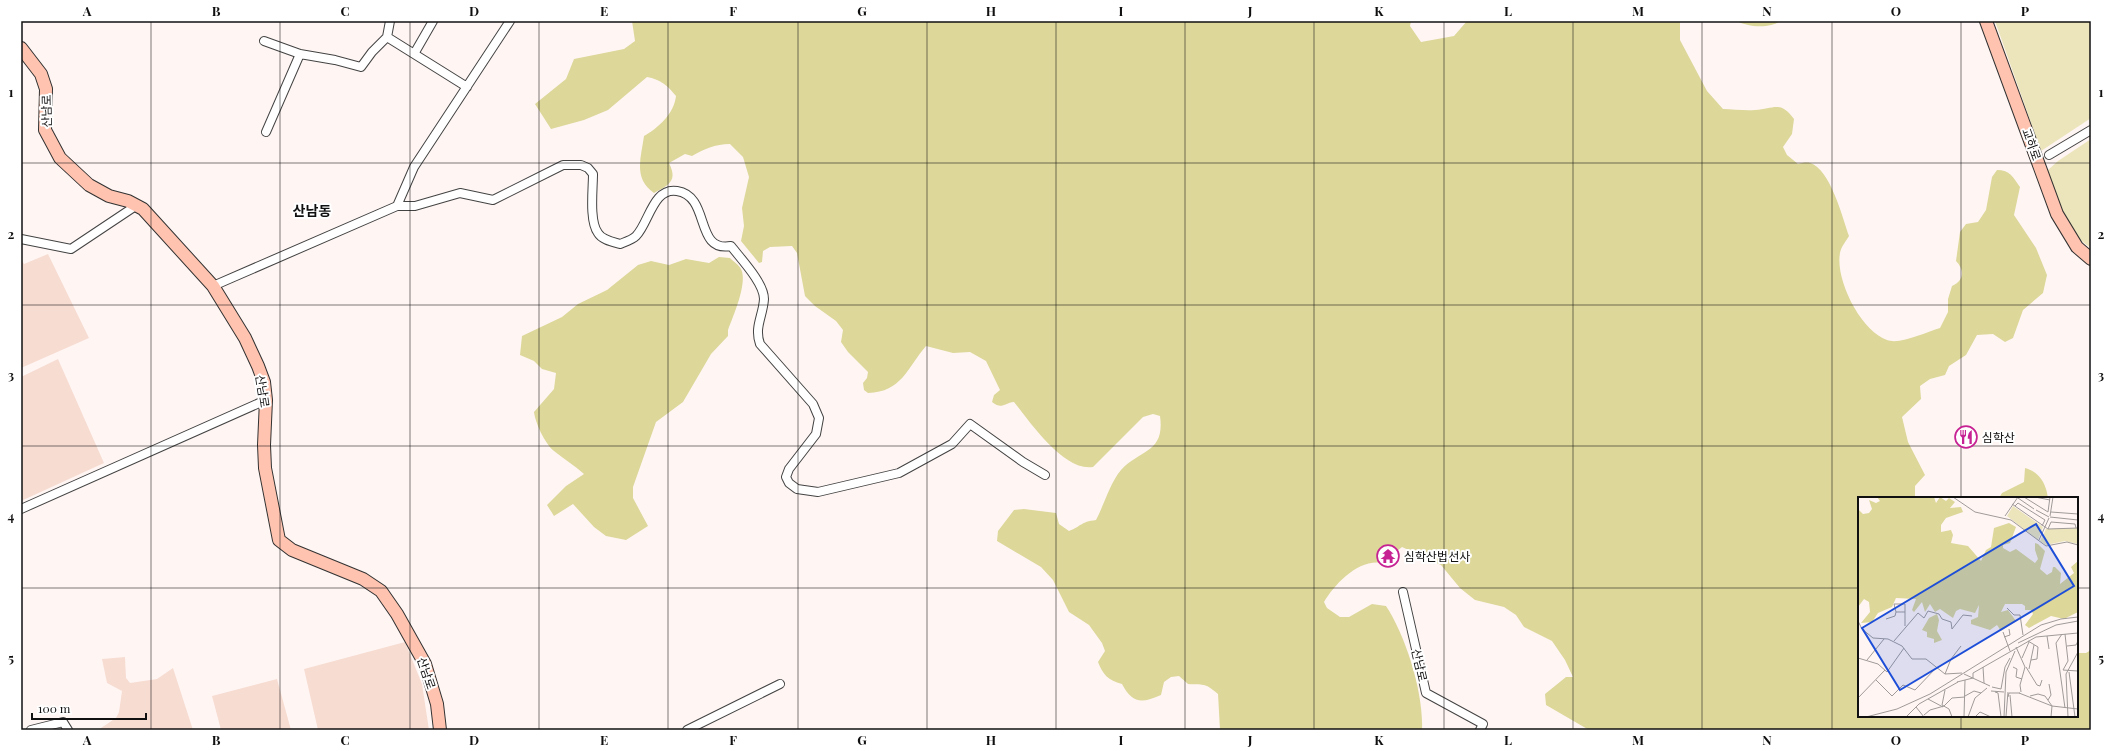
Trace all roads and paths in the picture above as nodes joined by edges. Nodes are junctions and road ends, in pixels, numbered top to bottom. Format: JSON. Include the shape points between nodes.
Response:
{"nodes":[{"id":1,"x":390,"y":21,"type":"edge"},
{"id":2,"x":433,"y":21,"type":"edge"},
{"id":3,"x":510,"y":21,"type":"edge"},
{"id":4,"x":1986,"y":21,"type":"edge"},
{"id":5,"x":387,"y":38,"type":"junction"},
{"id":6,"x":264,"y":41,"type":"dead end"},
{"id":7,"x":21,"y":48,"type":"edge"},
{"id":8,"x":300,"y":54,"type":"junction"},
{"id":9,"x":414,"y":54,"type":"junction"},
{"id":10,"x":467,"y":87,"type":"junction"},
{"id":11,"x":2091,"y":130,"type":"edge"},
{"id":12,"x":266,"y":132,"type":"dead end"},
{"id":13,"x":2049,"y":155,"type":"dead end"},
{"id":14,"x":137,"y":205,"type":"junction"},
{"id":15,"x":397,"y":206,"type":"junction"},
{"id":16,"x":21,"y":240,"type":"edge"},
{"id":17,"x":2091,"y":259,"type":"edge"},
{"id":18,"x":213,"y":286,"type":"junction"},
{"id":19,"x":266,"y":400,"type":"junction"},
{"id":20,"x":1045,"y":475,"type":"dead end"},
{"id":21,"x":21,"y":509,"type":"edge"},
{"id":22,"x":1403,"y":592,"type":"dead end"},
{"id":23,"x":780,"y":684,"type":"dead end"},
{"id":24,"x":31,"y":730,"type":"edge"},
{"id":25,"x":68,"y":730,"type":"edge"},
{"id":26,"x":440,"y":730,"type":"edge"},
{"id":27,"x":686,"y":730,"type":"edge"},
{"id":28,"x":1480,"y":730,"type":"edge"}],
"edges":[{"from":1,"to":5,"type":"street"},
{"from":2,"to":9,"type":"street"},
{"from":3,"to":10,"type":"street"},
{"from":4,"to":17,"type":"street","name":"교하로","via":[[2057,214],[2077,247]]},
{"from":5,"to":8,"type":"street","via":[[361,67]]},
{"from":5,"to":9,"type":"street"},
{"from":6,"to":8,"type":"street"},
{"from":7,"to":14,"type":"street","name":"산남로","via":[[41,74],[46,89],[45,130],[60,158],[89,185],[109,196]]},
{"from":8,"to":12,"type":"street"},
{"from":9,"to":10,"type":"street"},
{"from":10,"to":15,"type":"street","via":[[414,167]]},
{"from":11,"to":13,"type":"street"},
{"from":14,"to":16,"type":"street","via":[[71,249]]},
{"from":14,"to":18,"type":"street","name":"산남로","via":[[169,236]]},
{"from":15,"to":18,"type":"street"},
{"from":15,"to":20,"type":"street","via":[[416,206],[460,193],[493,200],[563,166],[581,165],[593,174],[594,223],[598,234],[620,244],[636,236],[663,194],[670,191],[686,194],[700,212],[704,229],[716,245],[721,248],[731,246],[760,285],[764,296],[756,334],[760,344],[813,404],[819,418],[816,434],[789,469],[786,477],[789,483],[797,489],[818,492],[899,473],[952,444],[970,424]]},
{"from":18,"to":19,"type":"street","name":"산남로","via":[[245,338],[264,382]]},
{"from":19,"to":21,"type":"street"},
{"from":19,"to":26,"type":"street","name":"산남로","via":[[265,468],[280,540],[292,550],[364,579],[381,591],[398,614],[426,664],[437,704]]},
{"from":22,"to":28,"type":"street","name":"산남로","via":[[1426,693],[1483,724]]},
{"from":23,"to":27,"type":"street"},
{"from":24,"to":25,"type":"street","via":[[63,722]]}]}
